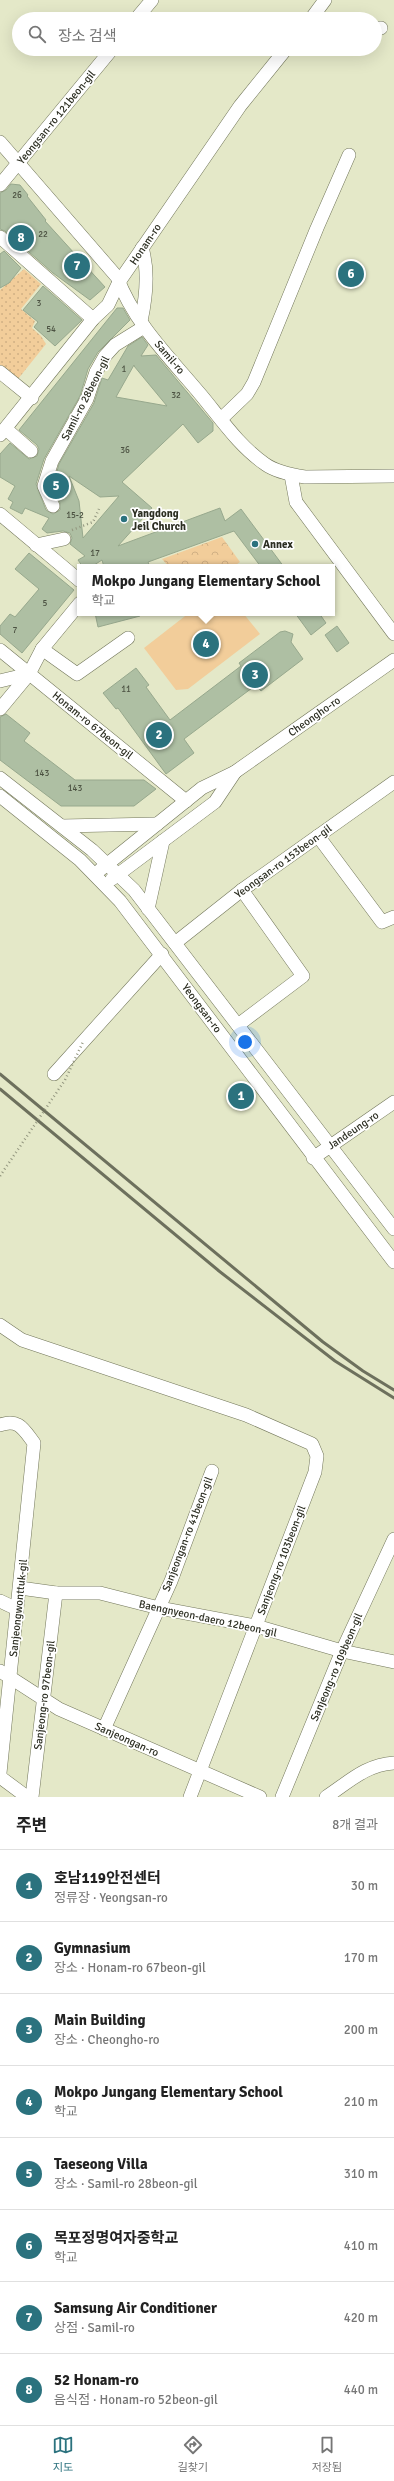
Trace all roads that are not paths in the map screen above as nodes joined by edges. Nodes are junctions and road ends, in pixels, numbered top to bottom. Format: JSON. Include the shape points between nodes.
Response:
{"nodes":[{"id":1,"x":152,"y":0,"type":"edge"},
{"id":2,"x":325,"y":0,"type":"edge"},
{"id":3,"x":142,"y":12,"type":"edge"},
{"id":4,"x":316,"y":12,"type":"edge"},
{"id":5,"x":106,"y":56,"type":"edge"},
{"id":6,"x":280,"y":56,"type":"edge"},
{"id":7,"x":0,"y":142,"type":"edge"},
{"id":8,"x":349,"y":155,"type":"dead end"},
{"id":9,"x":18,"y":163,"type":"junction"},
{"id":10,"x":0,"y":185,"type":"edge"},
{"id":11,"x":3,"y":244,"type":"edge"},
{"id":12,"x":142,"y":248,"type":"junction"},
{"id":13,"x":119,"y":282,"type":"junction"},
{"id":14,"x":93,"y":319,"type":"junction"},
{"id":15,"x":142,"y":324,"type":"junction"},
{"id":16,"x":0,"y":372,"type":"edge"},
{"id":17,"x":32,"y":398,"type":"junction"},
{"id":18,"x":221,"y":419,"type":"junction"},
{"id":19,"x":3,"y":432,"type":"edge"},
{"id":20,"x":31,"y":451,"type":"dead end"},
{"id":21,"x":291,"y":475,"type":"junction"},
{"id":22,"x":394,"y":476,"type":"edge"},
{"id":23,"x":53,"y":506,"type":"dead end"},
{"id":24,"x":0,"y":514,"type":"edge"},
{"id":25,"x":64,"y":539,"type":"road end"},
{"id":26,"x":36,"y":545,"type":"junction"},
{"id":27,"x":77,"y":579,"type":"edge"},
{"id":28,"x":77,"y":607,"type":"edge"},
{"id":29,"x":394,"y":634,"type":"edge"},
{"id":30,"x":128,"y":638,"type":"dead end"},
{"id":31,"x":42,"y":649,"type":"junction"},
{"id":32,"x":0,"y":650,"type":"edge"},
{"id":33,"x":394,"y":660,"type":"edge"},
{"id":34,"x":29,"y":674,"type":"junction"},
{"id":35,"x":0,"y":681,"type":"edge"},
{"id":36,"x":0,"y":709,"type":"edge"},
{"id":37,"x":235,"y":772,"type":"junction"},
{"id":38,"x":0,"y":778,"type":"edge"},
{"id":39,"x":394,"y":782,"type":"edge"},
{"id":40,"x":0,"y":796,"type":"edge"},
{"id":41,"x":186,"y":801,"type":"junction"},
{"id":42,"x":157,"y":824,"type":"junction"},
{"id":43,"x":62,"y":826,"type":"junction"},
{"id":44,"x":318,"y":836,"type":"junction"},
{"id":45,"x":163,"y":841,"type":"junction"},
{"id":46,"x":107,"y":864,"type":"junction"},
{"id":47,"x":94,"y":874,"type":"junction"},
{"id":48,"x":118,"y":875,"type":"junction"},
{"id":49,"x":104,"y":885,"type":"junction"},
{"id":50,"x":242,"y":890,"type":"junction"},
{"id":51,"x":148,"y":909,"type":"junction"},
{"id":52,"x":394,"y":917,"type":"edge"},
{"id":53,"x":175,"y":943,"type":"junction"},
{"id":54,"x":162,"y":954,"type":"junction"},
{"id":55,"x":238,"y":1025,"type":"junction"},
{"id":56,"x":54,"y":1074,"type":"dead end"},
{"id":57,"x":394,"y":1102,"type":"edge"},
{"id":58,"x":330,"y":1146,"type":"junction"},
{"id":59,"x":313,"y":1158,"type":"junction"},
{"id":60,"x":394,"y":1229,"type":"edge"},
{"id":61,"x":394,"y":1262,"type":"edge"},
{"id":62,"x":0,"y":1325,"type":"edge"},
{"id":63,"x":0,"y":1425,"type":"edge"},
{"id":64,"x":212,"y":1471,"type":"dead end"},
{"id":65,"x":394,"y":1539,"type":"edge"},
{"id":66,"x":20,"y":1588,"type":"junction"},
{"id":67,"x":56,"y":1593,"type":"junction"},
{"id":68,"x":0,"y":1601,"type":"edge"},
{"id":69,"x":159,"y":1608,"type":"junction"},
{"id":70,"x":17,"y":1609,"type":"junction"},
{"id":71,"x":256,"y":1626,"type":"junction"},
{"id":72,"x":342,"y":1651,"type":"junction"},
{"id":73,"x":394,"y":1662,"type":"edge"},
{"id":74,"x":5,"y":1673,"type":"edge"},
{"id":75,"x":43,"y":1700,"type":"junction"},
{"id":76,"x":104,"y":1729,"type":"junction"},
{"id":77,"x":394,"y":1763,"type":"edge"},
{"id":78,"x":200,"y":1771,"type":"junction"},
{"id":79,"x":0,"y":1773,"type":"edge"},
{"id":80,"x":0,"y":1777,"type":"edge"},
{"id":81,"x":27,"y":1797,"type":"edge"},
{"id":82,"x":32,"y":1797,"type":"edge"},
{"id":83,"x":190,"y":1797,"type":"edge"},
{"id":84,"x":260,"y":1797,"type":"edge"},
{"id":85,"x":282,"y":1797,"type":"edge"},
{"id":86,"x":326,"y":1797,"type":"edge"}],
"edges":[{"from":1,"to":3,"type":"street"},
{"from":2,"to":4,"type":"street"},
{"from":5,"to":9,"type":"street","name":"Yeongsan-ro 121beon-gil"},
{"from":6,"to":12,"type":"street","name":"Honam-ro","via":[[240,106]]},
{"from":7,"to":9,"type":"street","name":"Samil-ro"},
{"from":8,"to":18,"type":"street","via":[[316,228],[254,382],[247,394]]},
{"from":9,"to":10,"type":"street","name":"Yeongsan-ro 121beon-gil"},
{"from":9,"to":13,"type":"street","name":"Samil-ro"},
{"from":11,"to":14,"type":"street"},
{"from":12,"to":13,"type":"street","name":"Honam-ro"},
{"from":12,"to":15,"type":"street","via":[[146,261]]},
{"from":13,"to":14,"type":"street","name":"Honam-ro","via":[[108,305]]},
{"from":13,"to":15,"type":"street","name":"Samil-ro"},
{"from":14,"to":17,"type":"street","name":"Honam-ro"},
{"from":15,"to":18,"type":"street","name":"Samil-ro"},
{"from":15,"to":23,"type":"street","name":"Samil-ro 28beon-gil","via":[[105,356],[96,372],[87,399],[52,460],[44,486]]},
{"from":16,"to":17,"type":"street"},
{"from":17,"to":19,"type":"street","name":"Honam-ro"},
{"from":18,"to":21,"type":"street","name":"Samil-ro","via":[[252,455],[267,466]]},
{"from":19,"to":20,"type":"street"},
{"from":21,"to":22,"type":"street","name":"Samil-ro","via":[[322,478]]},
{"from":21,"to":29,"type":"street","via":[[296,502]]},
{"from":24,"to":26,"type":"street"},
{"from":25,"to":26,"type":"street"},
{"from":26,"to":27,"type":"street"},
{"from":28,"to":31,"type":"street"},
{"from":30,"to":31,"type":"street","via":[[77,674]]},
{"from":31,"to":34,"type":"street"},
{"from":32,"to":34,"type":"street","name":"Honam-ro 67beon-gil"},
{"from":33,"to":37,"type":"street","name":"Cheongho-ro"},
{"from":34,"to":35,"type":"street"},
{"from":34,"to":36,"type":"street"},
{"from":34,"to":41,"type":"street","name":"Honam-ro 67beon-gil"},
{"from":37,"to":41,"type":"street","name":"Cheongho-ro","via":[[202,788]]},
{"from":37,"to":45,"type":"street","name":"Cheongho-ro","via":[[215,802]]},
{"from":38,"to":43,"type":"street","name":"Yeongsan-ro"},
{"from":39,"to":44,"type":"street","name":"Yeongsan-ro 153beon-gil"},
{"from":40,"to":47,"type":"street","name":"Yeongsan-ro"},
{"from":41,"to":42,"type":"street","name":"Cheongho-ro"},
{"from":42,"to":43,"type":"street"},
{"from":42,"to":46,"type":"street","name":"Cheongho-ro"},
{"from":43,"to":46,"type":"street","name":"Yeongsan-ro"},
{"from":44,"to":50,"type":"street","name":"Yeongsan-ro 153beon-gil"},
{"from":44,"to":52,"type":"street","via":[[382,922]]},
{"from":45,"to":48,"type":"street","name":"Cheongho-ro"},
{"from":45,"to":51,"type":"street"},
{"from":46,"to":47,"type":"street","name":"Cheongho-ro"},
{"from":46,"to":48,"type":"street","name":"Yeongsan-ro"},
{"from":47,"to":49,"type":"street","name":"Yeongsan-ro"},
{"from":48,"to":49,"type":"street","name":"Cheongho-ro"},
{"from":48,"to":51,"type":"street","name":"Yeongsan-ro","via":[[134,890]]},
{"from":49,"to":54,"type":"street","name":"Yeongsan-ro"},
{"from":50,"to":53,"type":"street","name":"Yeongsan-ro 153beon-gil"},
{"from":50,"to":55,"type":"street","via":[[303,976]]},
{"from":51,"to":53,"type":"street","name":"Yeongsan-ro"},
{"from":53,"to":55,"type":"street","name":"Yeongsan-ro"},
{"from":54,"to":56,"type":"street"},
{"from":54,"to":59,"type":"street","name":"Yeongsan-ro"},
{"from":55,"to":58,"type":"street","name":"Yeongsan-ro"},
{"from":57,"to":58,"type":"street","name":"Jandeung-ro"},
{"from":58,"to":59,"type":"street","name":"Jandeung-ro"},
{"from":58,"to":60,"type":"street","name":"Yeongsan-ro"},
{"from":59,"to":61,"type":"street","name":"Yeongsan-ro"},
{"from":62,"to":71,"type":"street","name":"Sanjeong-ro 103beon-gil","via":[[22,1340],[246,1415],[312,1444],[317,1456],[315,1472]]},
{"from":63,"to":66,"type":"street","name":"Sanjeongwonttuk-gil","via":[[9,1422],[19,1425],[34,1443]]},
{"from":64,"to":69,"type":"street","name":"Sanjeongan-ro 41beon-gil"},
{"from":65,"to":72,"type":"street","name":"Sanjeong-ro 109beon-gil"},
{"from":66,"to":67,"type":"street","name":"Baengnyeon-daero 12beon-gil"},
{"from":66,"to":70,"type":"street","name":"Sanjeongwonttuk-gil"},
{"from":67,"to":69,"type":"street","name":"Baengnyeon-daero 12beon-gil","via":[[100,1593]]},
{"from":67,"to":75,"type":"street","name":"Sanjeong-ro 97beon-gil"},
{"from":68,"to":70,"type":"street"},
{"from":69,"to":71,"type":"street","name":"Baengnyeon-daero 12beon-gil"},
{"from":69,"to":76,"type":"street","name":"Sanjeongan-ro 41beon-gil"},
{"from":70,"to":74,"type":"street","name":"Sanjeongwonttuk-gil"},
{"from":71,"to":72,"type":"street","name":"Baengnyeon-daero 12beon-gil"},
{"from":71,"to":78,"type":"street","name":"Sanjeong-ro 103beon-gil"},
{"from":72,"to":73,"type":"street","name":"Baengnyeon-daero 12beon-gil"},
{"from":72,"to":85,"type":"street","name":"Sanjeong-ro 109beon-gil"},
{"from":74,"to":75,"type":"street","name":"Sanjeongan-ro"},
{"from":74,"to":79,"type":"street","name":"Sanjeongwonttuk-gil"},
{"from":75,"to":76,"type":"street","name":"Sanjeongan-ro"},
{"from":75,"to":82,"type":"street","name":"Sanjeong-ro 97beon-gil"},
{"from":76,"to":78,"type":"street","name":"Sanjeongan-ro"},
{"from":77,"to":86,"type":"street","via":[[366,1769]]},
{"from":78,"to":83,"type":"street","name":"Sanjeong-ro 103beon-gil"},
{"from":78,"to":84,"type":"street","name":"Sanjeongan-ro"},
{"from":80,"to":81,"type":"street"}]}
